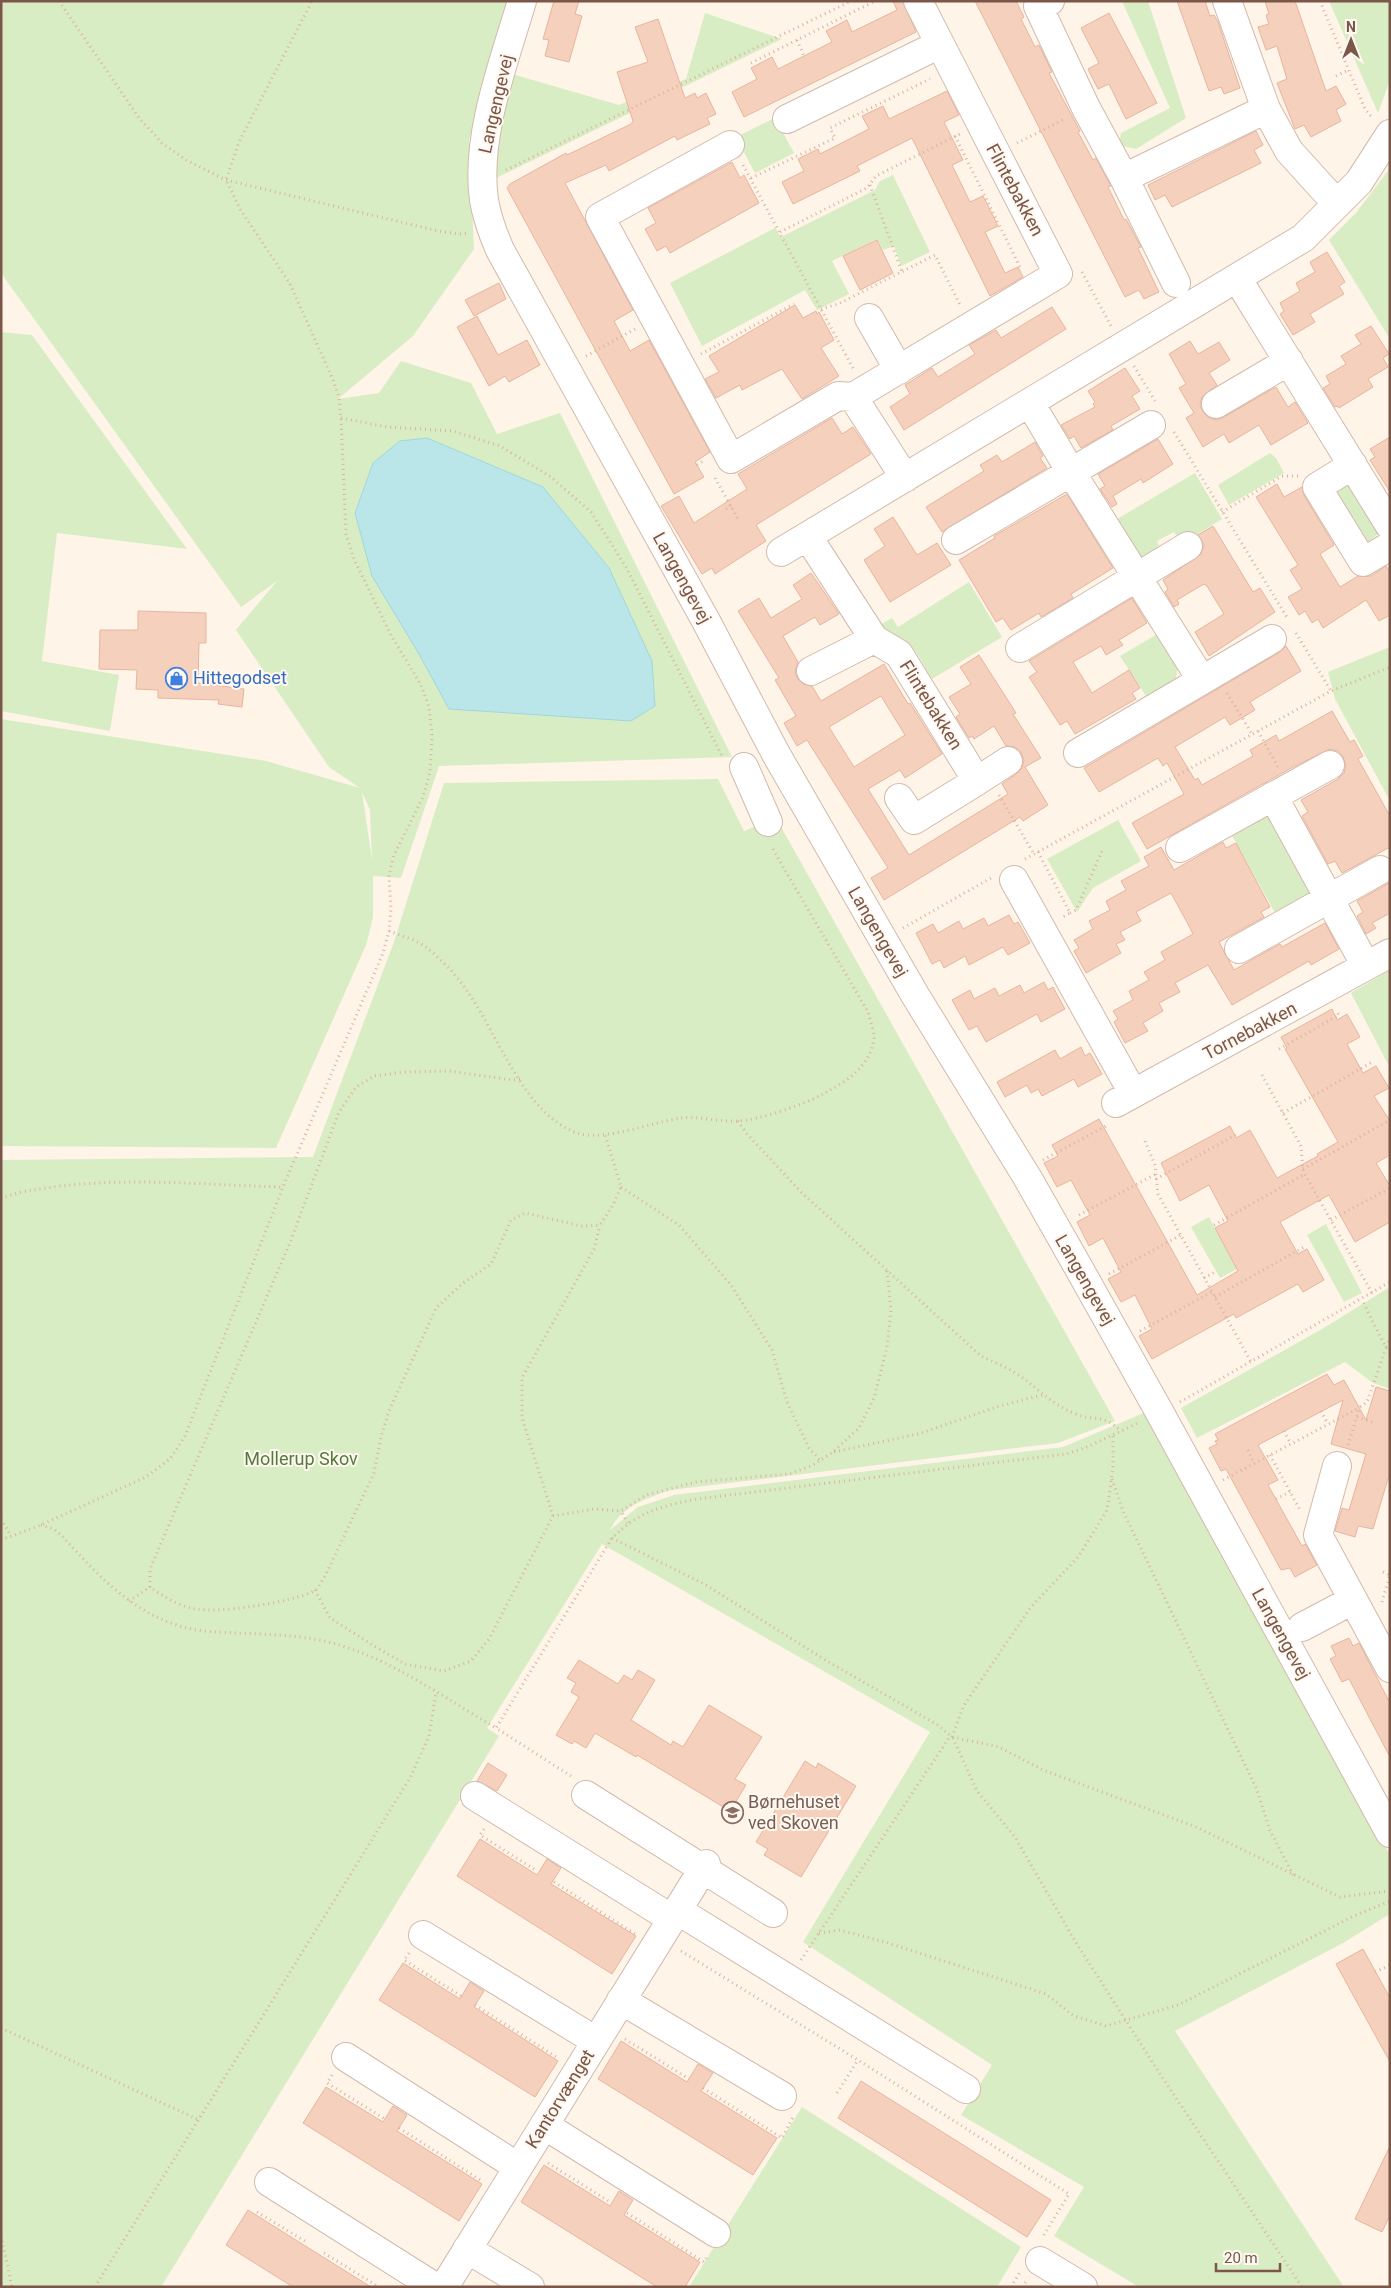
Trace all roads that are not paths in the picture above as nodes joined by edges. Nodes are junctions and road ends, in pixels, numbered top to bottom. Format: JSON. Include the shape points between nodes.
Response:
{"nodes":[{"id":1,"x":522,"y":1,"type":"edge"},
{"id":2,"x":918,"y":1,"type":"edge"},
{"id":3,"x":1050,"y":1,"type":"edge"},
{"id":4,"x":1227,"y":1,"type":"edge"},
{"id":5,"x":940,"y":44,"type":"junction"},
{"id":6,"x":1266,"y":110,"type":"junction"},
{"id":7,"x":787,"y":119,"type":"dead end"},
{"id":8,"x":1383,"y":128,"type":"edge"},
{"id":9,"x":730,"y":146,"type":"road end"},
{"id":10,"x":1124,"y":178,"type":"junction"},
{"id":11,"x":1337,"y":204,"type":"junction"},
{"id":12,"x":1237,"y":278,"type":"junction"},
{"id":13,"x":1176,"y":282,"type":"dead end"},
{"id":14,"x":869,"y":318,"type":"dead end"},
{"id":15,"x":1289,"y":361,"type":"junction"},
{"id":16,"x":899,"y":370,"type":"junction"},
{"id":17,"x":859,"y":394,"type":"junction"},
{"id":18,"x":1030,"y":403,"type":"junction"},
{"id":19,"x":1216,"y":404,"type":"dead end"},
{"id":20,"x":1151,"y":425,"type":"dead end"},
{"id":21,"x":1353,"y":465,"type":"junction"},
{"id":22,"x":1070,"y":472,"type":"junction"},
{"id":23,"x":905,"y":478,"type":"junction"},
{"id":24,"x":1390,"y":526,"type":"edge"},
{"id":25,"x":808,"y":537,"type":"junction"},
{"id":26,"x":956,"y":540,"type":"dead end"},
{"id":27,"x":1188,"y":546,"type":"dead end"},
{"id":28,"x":1390,"y":546,"type":"edge"},
{"id":29,"x":781,"y":552,"type":"dead end"},
{"id":30,"x":1137,"y":577,"type":"junction"},
{"id":31,"x":874,"y":639,"type":"junction"},
{"id":32,"x":1272,"y":639,"type":"dead end"},
{"id":33,"x":1020,"y":648,"type":"dead end"},
{"id":34,"x":811,"y":671,"type":"dead end"},
{"id":35,"x":1207,"y":675,"type":"junction"},
{"id":36,"x":1078,"y":753,"type":"dead end"},
{"id":37,"x":734,"y":764,"type":"road end"},
{"id":38,"x":1330,"y":765,"type":"dead end"},
{"id":39,"x":1281,"y":792,"type":"junction"},
{"id":40,"x":899,"y":798,"type":"dead end"},
{"id":41,"x":768,"y":822,"type":"road end"},
{"id":42,"x":1180,"y":848,"type":"dead end"},
{"id":43,"x":1380,"y":870,"type":"dead end"},
{"id":44,"x":1008,"y":874,"type":"road end"},
{"id":45,"x":1330,"y":899,"type":"junction"},
{"id":46,"x":1239,"y":949,"type":"dead end"},
{"id":47,"x":1390,"y":954,"type":"edge"},
{"id":48,"x":1366,"y":966,"type":"junction"},
{"id":49,"x":1337,"y":1466,"type":"road end"},
{"id":50,"x":1354,"y":1600,"type":"junction"},
{"id":51,"x":1302,"y":1627,"type":"dead end"},
{"id":52,"x":1390,"y":1668,"type":"edge"},
{"id":53,"x":586,"y":1795,"type":"road end"},
{"id":54,"x":475,"y":1796,"type":"dead end"},
{"id":55,"x":1390,"y":1833,"type":"edge"},
{"id":56,"x":704,"y":1867,"type":"junction"},
{"id":57,"x":773,"y":1913,"type":"dead end"},
{"id":58,"x":674,"y":1915,"type":"junction"},
{"id":59,"x":423,"y":1935,"type":"road end"},
{"id":60,"x":621,"y":2000,"type":"junction"},
{"id":61,"x":601,"y":2034,"type":"junction"},
{"id":62,"x":346,"y":2057,"type":"road end"},
{"id":63,"x":966,"y":2090,"type":"dead end"},
{"id":64,"x":782,"y":2096,"type":"road end"},
{"id":65,"x":544,"y":2125,"type":"junction"},
{"id":66,"x":523,"y":2159,"type":"junction"},
{"id":67,"x":269,"y":2182,"type":"dead end"},
{"id":68,"x":716,"y":2233,"type":"road end"},
{"id":69,"x":467,"y":2249,"type":"junction"},
{"id":70,"x":1033,"y":2258,"type":"road end"},
{"id":71,"x":435,"y":2287,"type":"edge"},
{"id":72,"x":444,"y":2287,"type":"edge"},
{"id":73,"x":530,"y":2287,"type":"edge"},
{"id":74,"x":1083,"y":2287,"type":"edge"}],
"edges":[{"from":1,"to":55,"type":"street","name":"Langengevej","via":[[496,86],[483,151],[482,181],[490,227],[500,250],[776,754],[882,939],[1026,1177],[1203,1490]]},
{"from":2,"to":5,"type":"street","name":"Flintebakken"},
{"from":3,"to":10,"type":"street","via":[[1038,6],[1086,108]]},
{"from":4,"to":6,"type":"street"},
{"from":5,"to":7,"type":"street"},
{"from":5,"to":16,"type":"street","name":"Flintebakken","via":[[1058,274]]},
{"from":6,"to":10,"type":"street"},
{"from":6,"to":11,"type":"street","via":[[1289,151]]},
{"from":8,"to":11,"type":"street","via":[[1359,182]]},
{"from":9,"to":17,"type":"street","name":"Flintebakken","via":[[600,217],[732,459],[838,396]]},
{"from":10,"to":13,"type":"street"},
{"from":11,"to":12,"type":"street","via":[[1303,238]]},
{"from":12,"to":15,"type":"street"},
{"from":12,"to":18,"type":"street"},
{"from":14,"to":16,"type":"street"},
{"from":15,"to":19,"type":"street"},
{"from":15,"to":21,"type":"street"},
{"from":16,"to":17,"type":"street","name":"Flintebakken"},
{"from":17,"to":23,"type":"street"},
{"from":18,"to":22,"type":"street"},
{"from":18,"to":23,"type":"street"},
{"from":20,"to":22,"type":"street"},
{"from":21,"to":24,"type":"street"},
{"from":21,"to":28,"type":"street","via":[[1317,487],[1363,562]]},
{"from":22,"to":26,"type":"street"},
{"from":22,"to":30,"type":"street"},
{"from":23,"to":25,"type":"street"},
{"from":25,"to":29,"type":"street"},
{"from":25,"to":31,"type":"street","name":"Flintebakken"},
{"from":27,"to":30,"type":"street"},
{"from":30,"to":33,"type":"street"},
{"from":30,"to":35,"type":"street"},
{"from":31,"to":34,"type":"street"},
{"from":31,"to":40,"type":"street","name":"Flintebakken","via":[[899,654],[991,773],[914,820]]},
{"from":32,"to":35,"type":"street"},
{"from":35,"to":36,"type":"street"},
{"from":37,"to":41,"type":"street"},
{"from":38,"to":39,"type":"street"},
{"from":39,"to":42,"type":"street"},
{"from":39,"to":45,"type":"street"},
{"from":43,"to":45,"type":"street"},
{"from":44,"to":48,"type":"street","name":"Tornebakken","via":[[1042,928],[1120,1106]]},
{"from":45,"to":46,"type":"street"},
{"from":45,"to":48,"type":"street"},
{"from":47,"to":48,"type":"street","name":"Tornebakken"},
{"from":49,"to":50,"type":"street","via":[[1318,1535]]},
{"from":50,"to":51,"type":"street"},
{"from":50,"to":52,"type":"street"},
{"from":53,"to":56,"type":"street"},
{"from":54,"to":58,"type":"street"},
{"from":56,"to":57,"type":"street"},
{"from":56,"to":58,"type":"street","name":"Kantorvænget"},
{"from":58,"to":60,"type":"street","name":"Kantorvænget"},
{"from":58,"to":63,"type":"street","via":[[788,1979]]},
{"from":59,"to":61,"type":"street"},
{"from":60,"to":61,"type":"street","name":"Kantorvænget"},
{"from":60,"to":64,"type":"street"},
{"from":61,"to":65,"type":"street","name":"Kantorvænget"},
{"from":62,"to":66,"type":"street"},
{"from":65,"to":66,"type":"street","name":"Kantorvænget"},
{"from":65,"to":68,"type":"street"},
{"from":66,"to":69,"type":"street","name":"Kantorvænget"},
{"from":67,"to":71,"type":"street"},
{"from":69,"to":72,"type":"street","name":"Kantorvænget"},
{"from":69,"to":73,"type":"street"},
{"from":70,"to":74,"type":"street"}]}
